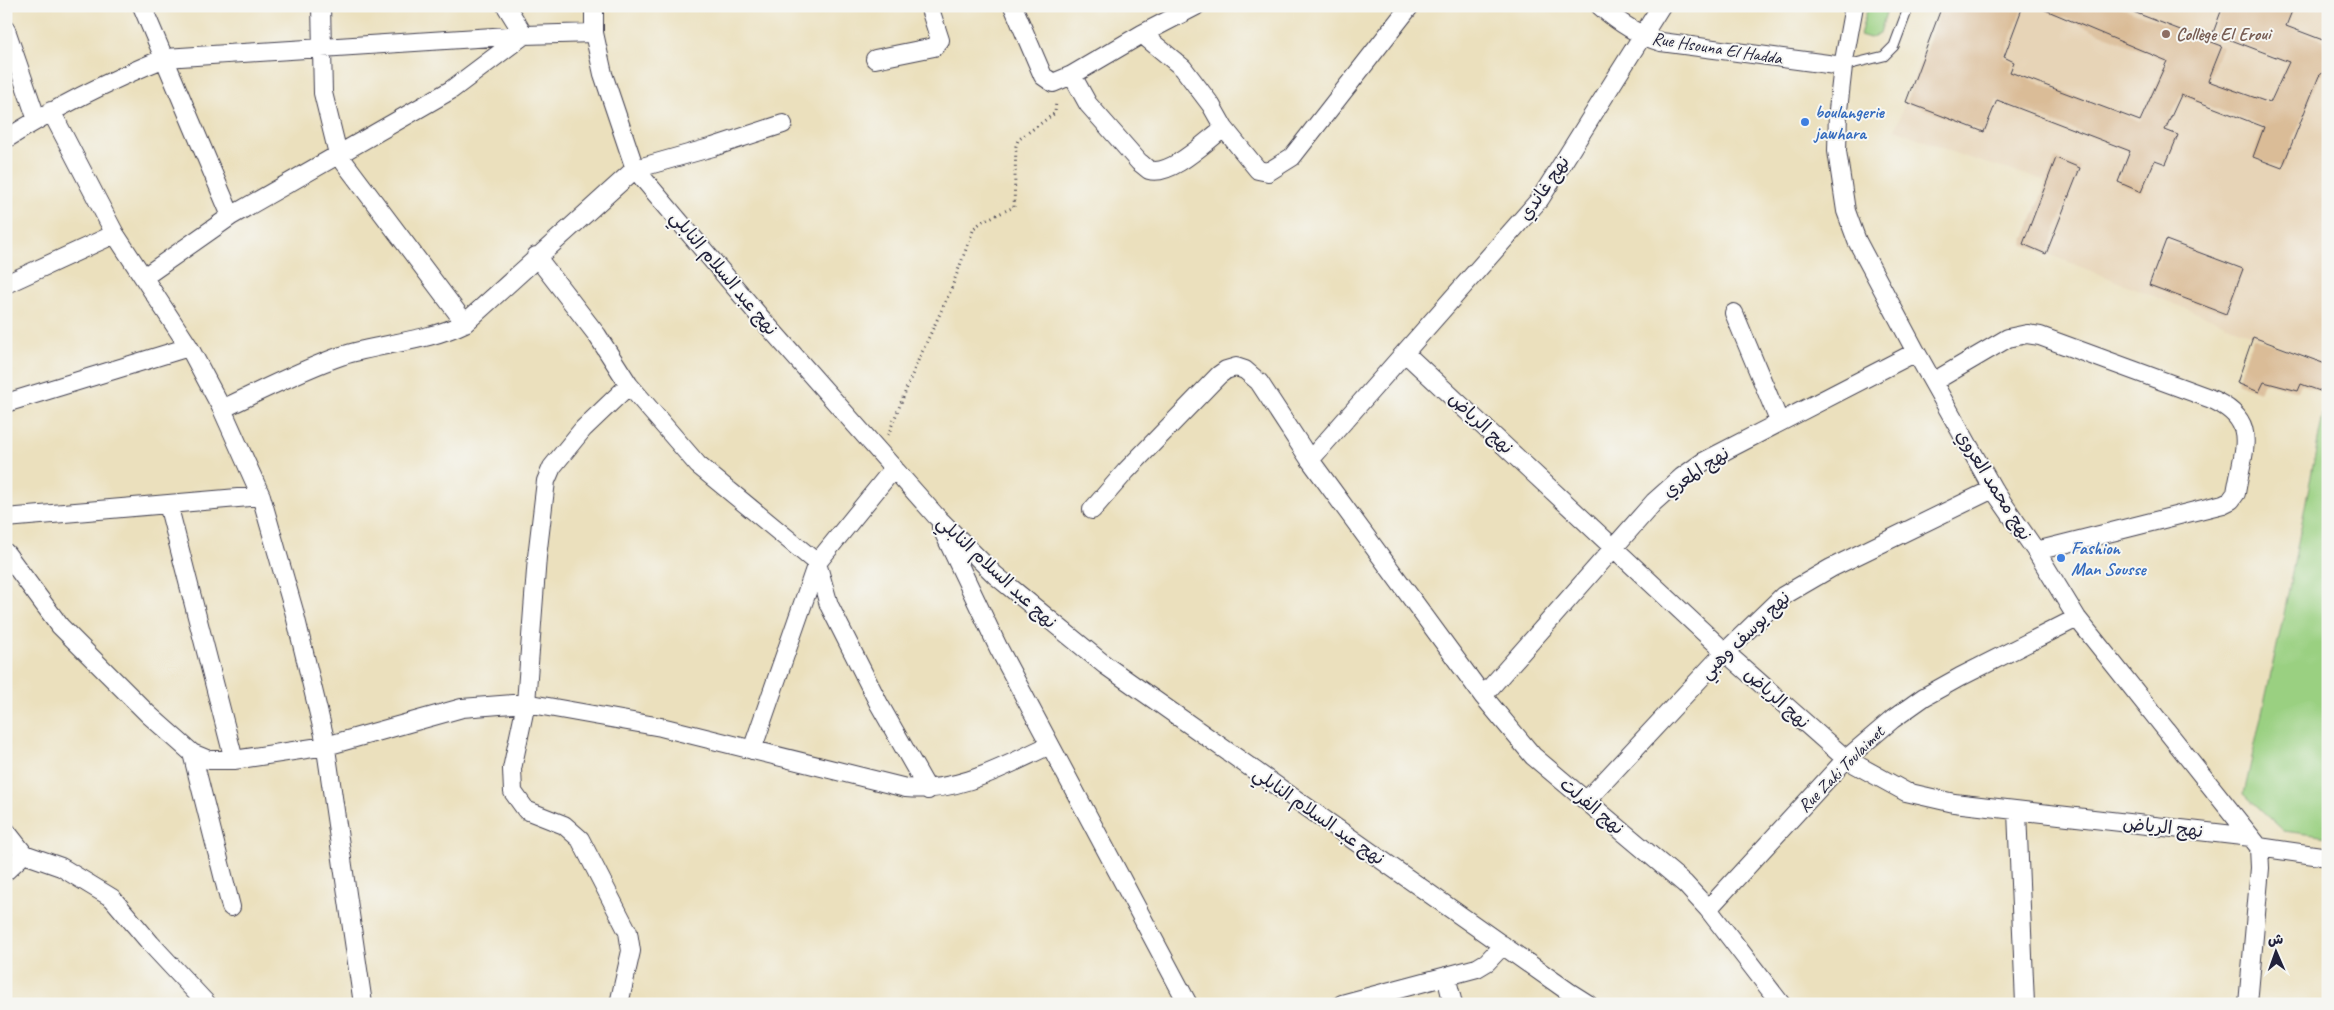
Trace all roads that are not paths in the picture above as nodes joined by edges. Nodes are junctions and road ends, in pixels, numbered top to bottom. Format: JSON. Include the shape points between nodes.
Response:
{"nodes":[{"id":1,"x":142,"y":6,"type":"edge"},
{"id":2,"x":321,"y":6,"type":"edge"},
{"id":3,"x":506,"y":6,"type":"edge"},
{"id":4,"x":594,"y":6,"type":"edge"},
{"id":5,"x":929,"y":6,"type":"edge"},
{"id":6,"x":1014,"y":6,"type":"edge"},
{"id":7,"x":1196,"y":6,"type":"edge"},
{"id":8,"x":1410,"y":6,"type":"edge"},
{"id":9,"x":1600,"y":6,"type":"edge"},
{"id":10,"x":1661,"y":6,"type":"edge"},
{"id":11,"x":1854,"y":6,"type":"edge"},
{"id":12,"x":1909,"y":6,"type":"edge"},
{"id":13,"x":6,"y":30,"type":"edge"},
{"id":14,"x":594,"y":33,"type":"junction"},
{"id":15,"x":1142,"y":34,"type":"junction"},
{"id":16,"x":524,"y":35,"type":"junction"},
{"id":17,"x":1642,"y":36,"type":"junction"},
{"id":18,"x":321,"y":50,"type":"junction"},
{"id":19,"x":165,"y":58,"type":"junction"},
{"id":20,"x":875,"y":59,"type":"dead end"},
{"id":21,"x":1843,"y":66,"type":"junction"},
{"id":22,"x":1072,"y":76,"type":"junction"},
{"id":23,"x":44,"y":116,"type":"junction"},
{"id":24,"x":783,"y":124,"type":"dead end"},
{"id":25,"x":1224,"y":128,"type":"junction"},
{"id":26,"x":6,"y":139,"type":"edge"},
{"id":27,"x":338,"y":154,"type":"junction"},
{"id":28,"x":635,"y":169,"type":"junction"},
{"id":29,"x":231,"y":216,"type":"junction"},
{"id":30,"x":115,"y":234,"type":"junction"},
{"id":31,"x":536,"y":256,"type":"junction"},
{"id":32,"x":144,"y":277,"type":"junction"},
{"id":33,"x":6,"y":284,"type":"edge"},
{"id":34,"x":1734,"y":313,"type":"dead end"},
{"id":35,"x":465,"y":323,"type":"junction"},
{"id":36,"x":190,"y":347,"type":"junction"},
{"id":37,"x":1916,"y":352,"type":"junction"},
{"id":38,"x":1405,"y":353,"type":"junction"},
{"id":39,"x":1933,"y":382,"type":"junction"},
{"id":40,"x":629,"y":385,"type":"junction"},
{"id":41,"x":6,"y":403,"type":"edge"},
{"id":42,"x":222,"y":409,"type":"junction"},
{"id":43,"x":1779,"y":421,"type":"junction"},
{"id":44,"x":1310,"y":460,"type":"junction"},
{"id":45,"x":894,"y":468,"type":"junction"},
{"id":46,"x":1993,"y":489,"type":"junction"},
{"id":47,"x":261,"y":496,"type":"junction"},
{"id":48,"x":168,"y":504,"type":"junction"},
{"id":49,"x":1092,"y":510,"type":"dead end"},
{"id":50,"x":936,"y":516,"type":"junction"},
{"id":51,"x":6,"y":518,"type":"edge"},
{"id":52,"x":1615,"y":548,"type":"junction"},
{"id":53,"x":2036,"y":551,"type":"junction"},
{"id":54,"x":6,"y":552,"type":"edge"},
{"id":55,"x":817,"y":563,"type":"junction"},
{"id":56,"x":2077,"y":618,"type":"junction"},
{"id":57,"x":1725,"y":652,"type":"junction"},
{"id":58,"x":1484,"y":696,"type":"junction"},
{"id":59,"x":526,"y":703,"type":"junction"},
{"id":60,"x":326,"y":746,"type":"junction"},
{"id":61,"x":1050,"y":746,"type":"junction"},
{"id":62,"x":752,"y":750,"type":"junction"},
{"id":63,"x":192,"y":753,"type":"junction"},
{"id":64,"x":1846,"y":759,"type":"junction"},
{"id":65,"x":234,"y":760,"type":"junction"},
{"id":66,"x":928,"y":790,"type":"junction"},
{"id":67,"x":1586,"y":801,"type":"junction"},
{"id":68,"x":2018,"y":811,"type":"junction"},
{"id":69,"x":6,"y":831,"type":"edge"},
{"id":70,"x":2255,"y":842,"type":"junction"},
{"id":71,"x":24,"y":854,"type":"junction"},
{"id":72,"x":2328,"y":857,"type":"edge"},
{"id":73,"x":6,"y":870,"type":"edge"},
{"id":74,"x":231,"y":908,"type":"dead end"},
{"id":75,"x":1708,"y":909,"type":"junction"},
{"id":76,"x":1503,"y":946,"type":"junction"},
{"id":77,"x":1446,"y":976,"type":"junction"},
{"id":78,"x":1574,"y":998,"type":"edge"},
{"id":79,"x":207,"y":1004,"type":"edge"},
{"id":80,"x":364,"y":1004,"type":"edge"},
{"id":81,"x":619,"y":1004,"type":"edge"},
{"id":82,"x":1188,"y":1004,"type":"edge"},
{"id":83,"x":1342,"y":1004,"type":"edge"},
{"id":84,"x":1454,"y":1004,"type":"edge"},
{"id":85,"x":1588,"y":1004,"type":"edge"},
{"id":86,"x":1781,"y":1004,"type":"edge"},
{"id":87,"x":2025,"y":1004,"type":"edge"},
{"id":88,"x":2248,"y":1004,"type":"edge"}],
"edges":[{"from":1,"to":19,"type":"street"},
{"from":2,"to":18,"type":"street"},
{"from":3,"to":16,"type":"street"},
{"from":4,"to":14,"type":"street","name":"نهج عبد السلام النابلي"},
{"from":5,"to":20,"type":"street","via":[[940,40],[934,47]]},
{"from":6,"to":22,"type":"street","via":[[1043,76],[1053,83]]},
{"from":7,"to":15,"type":"street"},
{"from":8,"to":25,"type":"street","via":[[1292,157],[1276,170],[1258,170]]},
{"from":9,"to":17,"type":"street","name":"Rue Hsouna El Hadda","via":[[1619,23]]},
{"from":10,"to":17,"type":"street","name":"نهج غاندي"},
{"from":11,"to":21,"type":"street","name":"نهج محمد العروي"},
{"from":12,"to":21,"type":"lane","via":[[1894,46],[1884,56]]},
{"from":13,"to":23,"type":"street"},
{"from":14,"to":16,"type":"street"},
{"from":14,"to":28,"type":"street","name":"نهج عبد السلام النابلي","via":[[603,74]]},
{"from":15,"to":22,"type":"street"},
{"from":15,"to":25,"type":"street","via":[[1183,68]]},
{"from":16,"to":18,"type":"street"},
{"from":16,"to":27,"type":"street","via":[[451,90]]},
{"from":17,"to":21,"type":"street","name":"Rue Hsouna El Hadda","via":[[1661,42]]},
{"from":17,"to":38,"type":"street","name":"نهج غاندي","via":[[1540,199]]},
{"from":18,"to":19,"type":"street"},
{"from":18,"to":27,"type":"street","via":[[324,93]]},
{"from":19,"to":23,"type":"street","via":[[110,80]]},
{"from":19,"to":29,"type":"street"},
{"from":21,"to":37,"type":"street","name":"نهج محمد العروي","via":[[1837,151],[1846,211],[1857,241]]},
{"from":22,"to":25,"type":"street","via":[[1088,104],[1149,170],[1174,166]]},
{"from":23,"to":26,"type":"street"},
{"from":23,"to":30,"type":"street"},
{"from":24,"to":28,"type":"street"},
{"from":27,"to":29,"type":"street"},
{"from":27,"to":35,"type":"street"},
{"from":28,"to":31,"type":"street"},
{"from":28,"to":45,"type":"street","name":"نهج عبد السلام النابلي"},
{"from":29,"to":32,"type":"street"},
{"from":30,"to":32,"type":"street"},
{"from":30,"to":33,"type":"street"},
{"from":31,"to":35,"type":"street"},
{"from":31,"to":40,"type":"street","via":[[597,334]]},
{"from":32,"to":36,"type":"street"},
{"from":34,"to":43,"type":"street"},
{"from":35,"to":42,"type":"street","via":[[446,332],[382,344],[340,357]]},
{"from":36,"to":41,"type":"street"},
{"from":36,"to":42,"type":"street"},
{"from":37,"to":39,"type":"street","name":"نهج محمد العروي"},
{"from":37,"to":43,"type":"street","name":"نهج المعري"},
{"from":38,"to":44,"type":"street","name":"نهج غاندي"},
{"from":38,"to":52,"type":"street","name":"نهج الرياض"},
{"from":39,"to":46,"type":"street","name":"نهج محمد العروي"},
{"from":39,"to":53,"type":"street","via":[[2008,338],[2027,334],[2209,398],[2226,405],[2242,422],[2245,434],[2236,494],[2231,500]]},
{"from":40,"to":55,"type":"street","via":[[698,465]]},
{"from":40,"to":59,"type":"street","via":[[583,429],[552,467],[546,482]]},
{"from":42,"to":47,"type":"street"},
{"from":43,"to":52,"type":"street","name":"نهج المعري","via":[[1682,477],[1654,502]]},
{"from":44,"to":49,"type":"street","name":"نهج الفرلت","via":[[1259,382],[1245,370],[1231,368],[1212,382]]},
{"from":44,"to":58,"type":"street","name":"نهج الفرلت"},
{"from":45,"to":50,"type":"street","name":"نهج عبد السلام النابلي"},
{"from":45,"to":55,"type":"street"},
{"from":46,"to":53,"type":"street","name":"نهج محمد العروي"},
{"from":46,"to":57,"type":"street","name":"نهج يوسف وهبي","via":[[1797,587],[1768,609]]},
{"from":47,"to":48,"type":"street"},
{"from":47,"to":60,"type":"street","via":[[294,611]]},
{"from":48,"to":51,"type":"street"},
{"from":48,"to":65,"type":"street"},
{"from":50,"to":61,"type":"street","via":[[998,647]]},
{"from":50,"to":76,"type":"street","name":"نهج عبد السلام النابلي","via":[[995,575],[1105,665]]},
{"from":52,"to":57,"type":"street","name":"نهج الرياض"},
{"from":52,"to":58,"type":"street","name":"نهج المعري"},
{"from":53,"to":56,"type":"street","name":"نهج محمد العروي"},
{"from":54,"to":63,"type":"street","via":[[60,626]]},
{"from":55,"to":62,"type":"street"},
{"from":55,"to":66,"type":"street","via":[[829,605],[879,704]]},
{"from":56,"to":64,"type":"street","name":"Rue Zaki Toulaimet","via":[[1924,697]]},
{"from":56,"to":70,"type":"street","name":"نهج محمد العروي"},
{"from":57,"to":64,"type":"street","name":"نهج الرياض"},
{"from":57,"to":67,"type":"street","name":"نهج يوسف وهبي"},
{"from":58,"to":67,"type":"street","name":"نهج الفرلت","via":[[1533,756]]},
{"from":59,"to":60,"type":"street","via":[[462,708]]},
{"from":59,"to":62,"type":"street","via":[[661,728]]},
{"from":59,"to":81,"type":"street","via":[[512,770],[513,792],[526,810],[564,825],[580,839],[628,932],[631,951]]},
{"from":60,"to":65,"type":"street"},
{"from":60,"to":80,"type":"street"},
{"from":61,"to":66,"type":"street","via":[[967,782]]},
{"from":61,"to":82,"type":"street"},
{"from":62,"to":66,"type":"street","via":[[906,788]]},
{"from":63,"to":65,"type":"street","via":[[209,760]]},
{"from":63,"to":74,"type":"street"},
{"from":64,"to":68,"type":"street","name":"نهج الرياض","via":[[1906,792],[1954,803]]},
{"from":64,"to":75,"type":"street","name":"Rue Zaki Toulaimet"},
{"from":67,"to":75,"type":"street","name":"نهج الفرلت","via":[[1685,884]]},
{"from":68,"to":70,"type":"street","name":"نهج الرياض"},
{"from":68,"to":87,"type":"street"},
{"from":69,"to":71,"type":"street"},
{"from":70,"to":72,"type":"street"},
{"from":70,"to":88,"type":"street","via":[[2260,868]]},
{"from":71,"to":73,"type":"street"},
{"from":71,"to":79,"type":"street","via":[[61,867],[112,898]]},
{"from":75,"to":86,"type":"street","name":"نهج الفرلت"},
{"from":76,"to":77,"type":"street","via":[[1477,968]]},
{"from":76,"to":78,"type":"street","name":"نهج عبد السلام النابلي"},
{"from":77,"to":83,"type":"street"},
{"from":77,"to":84,"type":"street"},
{"from":78,"to":85,"type":"street","name":"نهج عبد السلام النابلي"}]}
